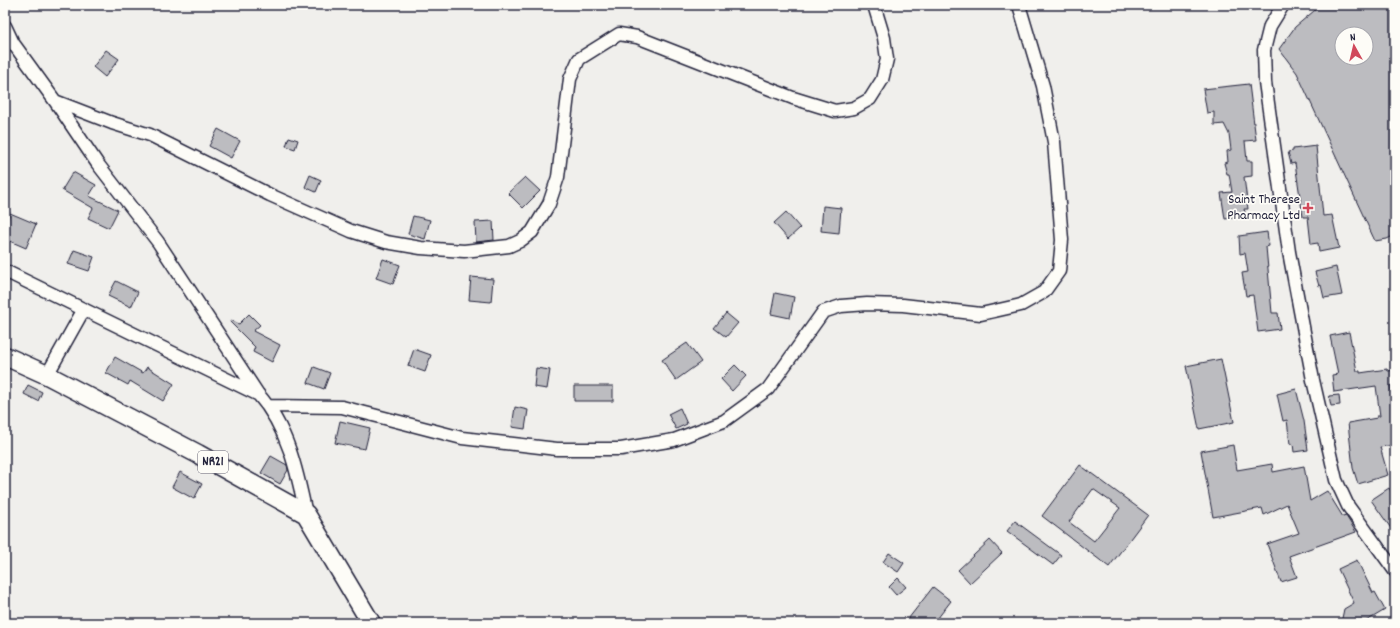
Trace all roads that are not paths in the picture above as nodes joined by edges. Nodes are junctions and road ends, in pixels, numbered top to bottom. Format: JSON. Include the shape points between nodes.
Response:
{"nodes":[{"id":1,"x":874,"y":5,"type":"edge"},
{"id":2,"x":1019,"y":5,"type":"edge"},
{"id":3,"x":1284,"y":5,"type":"edge"},
{"id":4,"x":5,"y":26,"type":"edge"},
{"id":5,"x":56,"y":101,"type":"junction"},
{"id":6,"x":5,"y":271,"type":"edge"},
{"id":7,"x":84,"y":309,"type":"junction"},
{"id":8,"x":5,"y":356,"type":"edge"},
{"id":9,"x":47,"y":375,"type":"junction"},
{"id":10,"x":258,"y":394,"type":"junction"},
{"id":11,"x":268,"y":406,"type":"junction"},
{"id":12,"x":306,"y":514,"type":"junction"},
{"id":13,"x":1395,"y":572,"type":"edge"},
{"id":14,"x":371,"y":623,"type":"edge"}],
"edges":[{"from":1,"to":5,"type":"street","via":[[887,59],[882,80],[870,99],[854,108],[835,111],[794,98],[637,37],[619,34],[599,44],[579,59],[570,79],[558,177],[549,204],[532,232],[509,246],[464,251],[421,248],[386,242],[351,231],[270,195],[150,135]]},
{"from":2,"to":11,"type":"street","via":[[1043,86],[1054,142],[1062,240],[1059,271],[1044,292],[1020,305],[981,314],[904,305],[867,304],[841,306],[823,312],[768,389],[724,421],[674,440],[621,449],[557,449],[462,438],[342,407]]},
{"from":3,"to":13,"type":"street","via":[[1270,26],[1264,50],[1265,82],[1289,252],[1312,373],[1336,480],[1348,506]]},
{"from":4,"to":5,"type":"street","via":[[13,43]]},
{"from":5,"to":10,"type":"street","via":[[97,163],[158,242]]},
{"from":6,"to":7,"type":"street"},
{"from":7,"to":9,"type":"street"},
{"from":7,"to":10,"type":"street"},
{"from":8,"to":9,"type":"main road","number":"NR21"},
{"from":9,"to":12,"type":"main road","number":"NR21"},
{"from":10,"to":11,"type":"street"},
{"from":11,"to":12,"type":"street","via":[[296,464]]},
{"from":12,"to":14,"type":"main road"}]}
